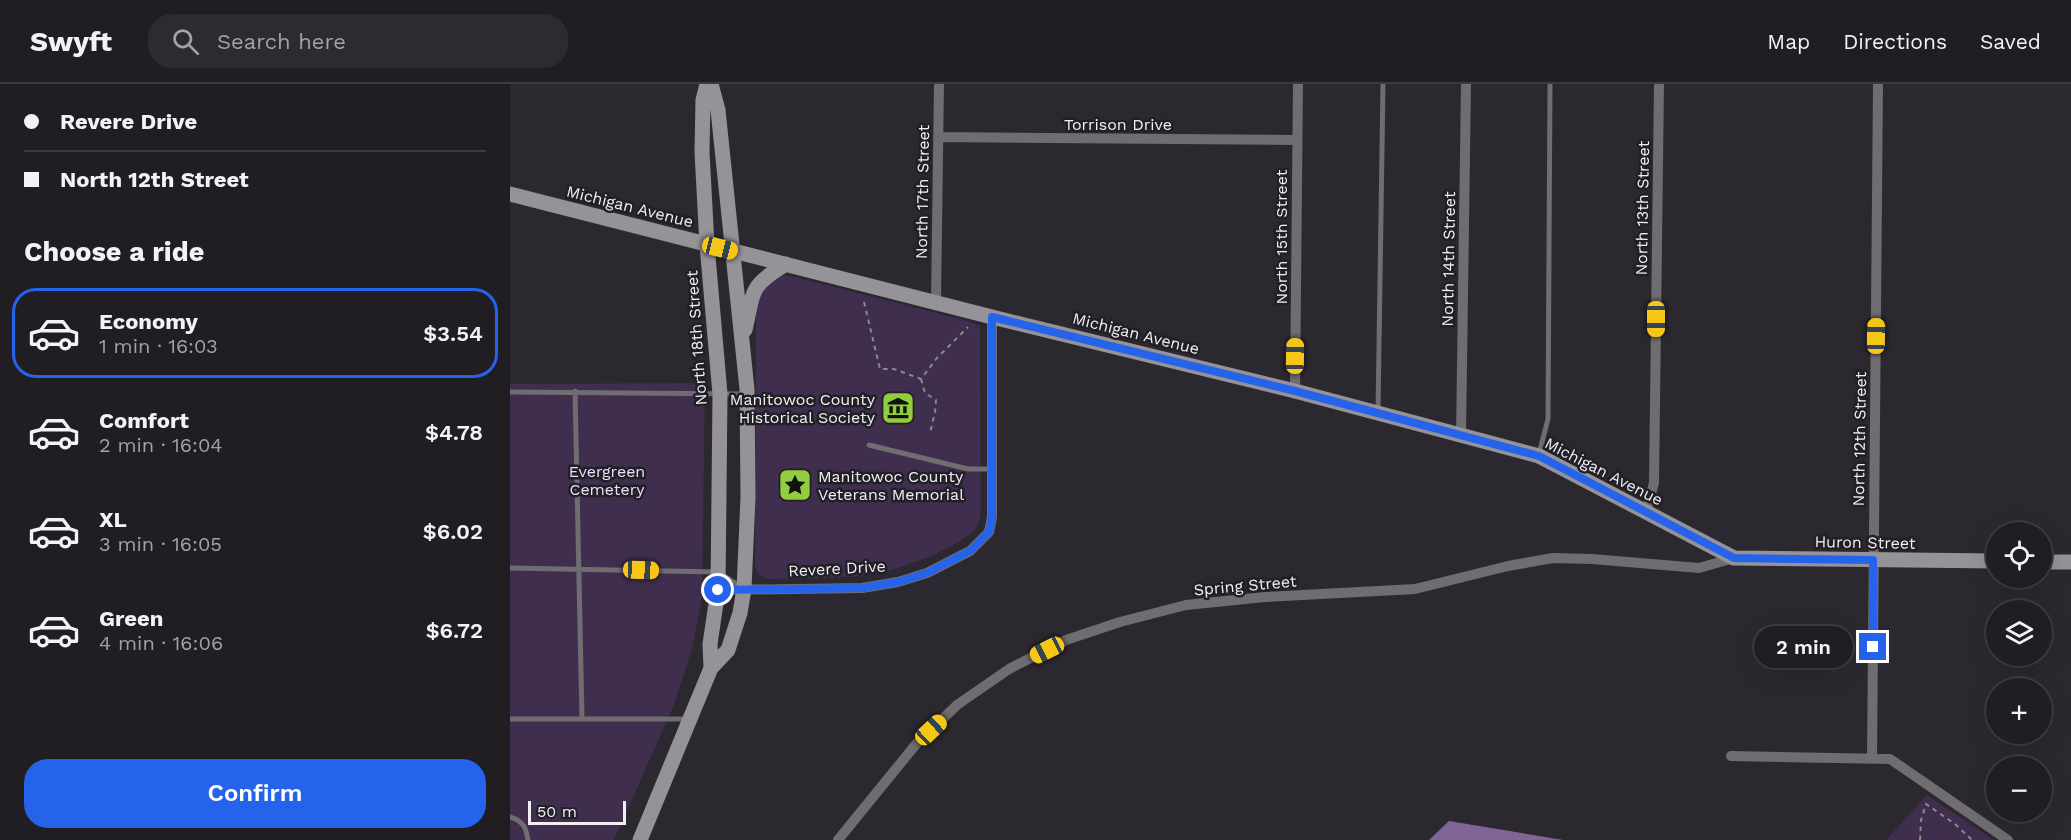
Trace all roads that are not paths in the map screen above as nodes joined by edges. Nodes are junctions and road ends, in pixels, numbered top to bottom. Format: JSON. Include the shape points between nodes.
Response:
{"nodes":[{"id":1,"x":709,"y":84,"type":"edge"},
{"id":2,"x":939,"y":84,"type":"edge"},
{"id":3,"x":1298,"y":84,"type":"edge"},
{"id":4,"x":1383,"y":84,"type":"edge"},
{"id":5,"x":1466,"y":84,"type":"edge"},
{"id":6,"x":1550,"y":84,"type":"edge"},
{"id":7,"x":1659,"y":84,"type":"edge"},
{"id":8,"x":1878,"y":84,"type":"edge"},
{"id":9,"x":938,"y":137,"type":"junction"},
{"id":10,"x":1297,"y":140,"type":"junction"},
{"id":11,"x":510,"y":194,"type":"edge"},
{"id":12,"x":707,"y":245,"type":"junction"},
{"id":13,"x":733,"y":251,"type":"junction"},
{"id":14,"x":786,"y":264,"type":"junction"},
{"id":15,"x":936,"y":301,"type":"junction"},
{"id":16,"x":992,"y":317,"type":"junction"},
{"id":17,"x":742,"y":344,"type":"junction"},
{"id":18,"x":575,"y":391,"type":"junction"},
{"id":19,"x":1295,"y":391,"type":"junction"},
{"id":20,"x":510,"y":392,"type":"edge"},
{"id":21,"x":720,"y":394,"type":"junction"},
{"id":22,"x":747,"y":394,"type":"junction"},
{"id":23,"x":1378,"y":413,"type":"junction"},
{"id":24,"x":1461,"y":435,"type":"junction"},
{"id":25,"x":869,"y":445,"type":"dead end"},
{"id":26,"x":1539,"y":456,"type":"junction"},
{"id":27,"x":992,"y":469,"type":"junction"},
{"id":28,"x":1646,"y":512,"type":"junction"},
{"id":29,"x":1734,"y":558,"type":"junction"},
{"id":30,"x":1873,"y":560,"type":"junction"},
{"id":31,"x":1986,"y":561,"type":"edge"},
{"id":32,"x":2052,"y":562,"type":"edge"},
{"id":33,"x":2071,"y":562,"type":"edge"},
{"id":34,"x":510,"y":568,"type":"edge"},
{"id":35,"x":578,"y":569,"type":"junction"},
{"id":36,"x":718,"y":572,"type":"junction"},
{"id":37,"x":744,"y":589,"type":"junction"},
{"id":38,"x":718,"y":590,"type":"junction"},
{"id":39,"x":711,"y":668,"type":"junction"},
{"id":40,"x":510,"y":719,"type":"edge"},
{"id":41,"x":582,"y":719,"type":"junction"},
{"id":42,"x":690,"y":719,"type":"junction"},
{"id":43,"x":1731,"y":756,"type":"dead end"},
{"id":44,"x":1872,"y":758,"type":"junction"},
{"id":45,"x":510,"y":817,"type":"edge"},
{"id":46,"x":528,"y":840,"type":"edge"},
{"id":47,"x":639,"y":840,"type":"edge"},
{"id":48,"x":838,"y":840,"type":"edge"},
{"id":49,"x":2008,"y":840,"type":"edge"}],
"edges":[{"from":1,"to":12,"type":"street","name":"North 18th Street","via":[[703,100],[702,152]]},
{"from":1,"to":13,"type":"street","name":"North 18th Street","via":[[718,110]]},
{"from":2,"to":9,"type":"street","name":"North 17th Street"},
{"from":3,"to":10,"type":"street","name":"North 15th Street"},
{"from":4,"to":23,"type":"lane"},
{"from":5,"to":24,"type":"street","name":"North 14th Street"},
{"from":6,"to":26,"type":"lane","via":[[1548,419]]},
{"from":7,"to":28,"type":"street","name":"North 13th Street","via":[[1654,483]]},
{"from":8,"to":30,"type":"street","name":"North 12th Street"},
{"from":9,"to":10,"type":"street","name":"Torrison Drive"},
{"from":9,"to":15,"type":"street","name":"North 17th Street"},
{"from":10,"to":19,"type":"street","name":"North 15th Street"},
{"from":11,"to":12,"type":"street","name":"Michigan Avenue"},
{"from":12,"to":13,"type":"street","name":"Michigan Avenue"},
{"from":12,"to":21,"type":"street","name":"North 18th Street"},
{"from":13,"to":14,"type":"street","name":"Michigan Avenue"},
{"from":13,"to":17,"type":"street","name":"North 18th Street"},
{"from":14,"to":15,"type":"street","name":"Michigan Avenue"},
{"from":14,"to":17,"type":"street","via":[[762,279],[756,288]]},
{"from":15,"to":16,"type":"street","name":"Michigan Avenue"},
{"from":16,"to":19,"type":"street","name":"Michigan Avenue"},
{"from":16,"to":27,"type":"street","name":"Revere Drive"},
{"from":17,"to":22,"type":"street","name":"North 18th Street"},
{"from":18,"to":20,"type":"lane"},
{"from":18,"to":21,"type":"lane"},
{"from":18,"to":35,"type":"lane"},
{"from":19,"to":23,"type":"street","name":"Michigan Avenue"},
{"from":21,"to":22,"type":"lane"},
{"from":21,"to":36,"type":"street","name":"North 18th Street"},
{"from":22,"to":37,"type":"street","name":"North 18th Street"},
{"from":23,"to":24,"type":"street","name":"Michigan Avenue"},
{"from":24,"to":26,"type":"street","name":"Michigan Avenue"},
{"from":25,"to":27,"type":"lane","via":[[969,469]]},
{"from":26,"to":28,"type":"street","name":"Michigan Avenue"},
{"from":27,"to":37,"type":"street","name":"Revere Drive","via":[[989,532],[970,551],[927,573],[880,586]]},
{"from":28,"to":29,"type":"street","name":"Michigan Avenue"},
{"from":29,"to":30,"type":"street","name":"Huron Street"},
{"from":29,"to":48,"type":"street","name":"Spring Street","via":[[1699,568],[1553,558],[1415,589],[1186,605],[1120,622],[1066,640],[1009,669],[957,705],[917,743]]},
{"from":30,"to":31,"type":"street","name":"Huron Street"},
{"from":30,"to":44,"type":"street","name":"North 12th Street"},
{"from":32,"to":33,"type":"street"},
{"from":34,"to":35,"type":"lane"},
{"from":35,"to":36,"type":"lane"},
{"from":35,"to":41,"type":"lane"},
{"from":36,"to":37,"type":"lane"},
{"from":36,"to":38,"type":"street","name":"North 18th Street"},
{"from":37,"to":38,"type":"street","name":"Revere Drive"},
{"from":37,"to":39,"type":"street","via":[[728,650]]},
{"from":38,"to":39,"type":"street","via":[[710,644]]},
{"from":39,"to":42,"type":"street"},
{"from":40,"to":41,"type":"lane"},
{"from":41,"to":42,"type":"lane"},
{"from":42,"to":47,"type":"street"},
{"from":43,"to":44,"type":"street"},
{"from":44,"to":49,"type":"street","via":[[1890,759]]},
{"from":45,"to":46,"type":"lane","via":[[520,821]]}]}
